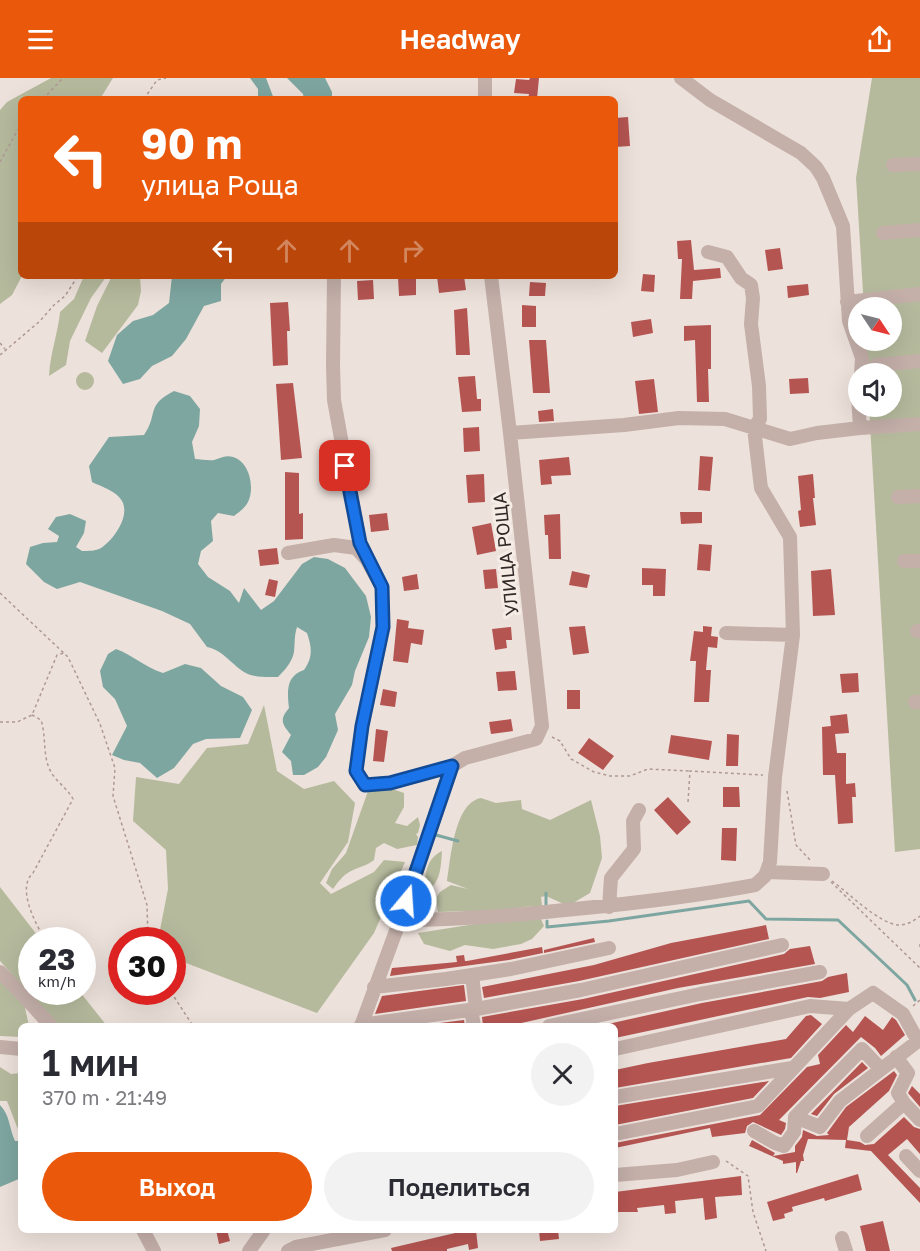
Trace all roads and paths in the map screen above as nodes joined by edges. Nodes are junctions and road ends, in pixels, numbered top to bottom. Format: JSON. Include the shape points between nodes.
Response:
{"nodes":[{"id":1,"x":63,"y":78,"type":"edge"},
{"id":2,"x":166,"y":78,"type":"edge"},
{"id":3,"x":485,"y":78,"type":"edge"},
{"id":4,"x":681,"y":78,"type":"edge"},
{"id":5,"x":46,"y":96,"type":"edge"},
{"id":6,"x":146,"y":96,"type":"edge"},
{"id":7,"x":485,"y":96,"type":"edge"},
{"id":8,"x":18,"y":129,"type":"edge"},
{"id":9,"x":0,"y":162,"type":"edge"},
{"id":10,"x":920,"y":164,"type":"edge"},
{"id":11,"x":893,"y":165,"type":"dead end"},
{"id":12,"x":920,"y":230,"type":"edge"},
{"id":13,"x":883,"y":233,"type":"dead end"},
{"id":14,"x":708,"y":252,"type":"dead end"},
{"id":15,"x":76,"y":279,"type":"edge"},
{"id":16,"x":334,"y":279,"type":"edge"},
{"id":17,"x":491,"y":279,"type":"edge"},
{"id":18,"x":920,"y":294,"type":"edge"},
{"id":19,"x":847,"y":302,"type":"junction"},
{"id":20,"x":0,"y":343,"type":"edge"},
{"id":21,"x":5,"y":349,"type":"junction"},
{"id":22,"x":0,"y":355,"type":"edge"},
{"id":23,"x":920,"y":361,"type":"edge"},
{"id":24,"x":862,"y":363,"type":"edge"},
{"id":25,"x":898,"y":363,"type":"edge"},
{"id":26,"x":859,"y":417,"type":"edge"},
{"id":27,"x":920,"y":424,"type":"edge"},
{"id":28,"x":754,"y":428,"type":"junction"},
{"id":29,"x":860,"y":428,"type":"junction"},
{"id":30,"x":510,"y":433,"type":"junction"},
{"id":31,"x":920,"y":496,"type":"edge"},
{"id":32,"x":898,"y":497,"type":"dead end"},
{"id":33,"x":288,"y":553,"type":"dead end"},
{"id":34,"x":367,"y":560,"type":"junction"},
{"id":35,"x":904,"y":561,"type":"dead end"},
{"id":36,"x":920,"y":561,"type":"edge"},
{"id":37,"x":0,"y":593,"type":"edge"},
{"id":38,"x":726,"y":633,"type":"dead end"},
{"id":39,"x":793,"y":635,"type":"junction"},
{"id":40,"x":64,"y":652,"type":"junction"},
{"id":41,"x":32,"y":715,"type":"junction"},
{"id":42,"x":0,"y":722,"type":"edge"},
{"id":43,"x":539,"y":733,"type":"junction"},
{"id":44,"x":452,"y":766,"type":"junction"},
{"id":45,"x":690,"y":771,"type":"junction"},
{"id":46,"x":776,"y":775,"type":"junction"},
{"id":47,"x":786,"y":790,"type":"dead end"},
{"id":48,"x":688,"y":802,"type":"dead end"},
{"id":49,"x":639,"y":810,"type":"dead end"},
{"id":50,"x":767,"y":872,"type":"junction"},
{"id":51,"x":824,"y":875,"type":"junction"},
{"id":52,"x":609,"y":907,"type":"junction"},
{"id":53,"x":920,"y":916,"type":"edge"},
{"id":54,"x":400,"y":920,"type":"junction"},
{"id":55,"x":37,"y":927,"type":"edge"},
{"id":56,"x":148,"y":927,"type":"edge"},
{"id":57,"x":782,"y":945,"type":"dead end"},
{"id":58,"x":609,"y":948,"type":"dead end"},
{"id":59,"x":920,"y":968,"type":"edge"},
{"id":60,"x":0,"y":972,"type":"edge"},
{"id":61,"x":820,"y":972,"type":"dead end"},
{"id":62,"x":472,"y":975,"type":"junction"},
{"id":63,"x":375,"y":987,"type":"junction"},
{"id":64,"x":179,"y":1005,"type":"edge"},
{"id":65,"x":474,"y":1009,"type":"junction"},
{"id":66,"x":849,"y":1009,"type":"junction"},
{"id":67,"x":48,"y":1023,"type":"edge"},
{"id":68,"x":191,"y":1023,"type":"edge"},
{"id":69,"x":362,"y":1023,"type":"edge"},
{"id":70,"x":381,"y":1023,"type":"edge"},
{"id":71,"x":474,"y":1023,"type":"edge"},
{"id":72,"x":563,"y":1023,"type":"edge"},
{"id":73,"x":0,"y":1047,"type":"edge"},
{"id":74,"x":618,"y":1048,"type":"edge"},
{"id":75,"x":18,"y":1049,"type":"edge"},
{"id":76,"x":896,"y":1057,"type":"junction"},
{"id":77,"x":792,"y":1068,"type":"junction"},
{"id":78,"x":881,"y":1069,"type":"junction"},
{"id":79,"x":618,"y":1097,"type":"edge"},
{"id":80,"x":904,"y":1103,"type":"junction"},
{"id":81,"x":795,"y":1117,"type":"junction"},
{"id":82,"x":920,"y":1120,"type":"edge"},
{"id":83,"x":753,"y":1131,"type":"dead end"},
{"id":84,"x":618,"y":1133,"type":"edge"},
{"id":85,"x":867,"y":1136,"type":"dead end"},
{"id":86,"x":906,"y":1156,"type":"dead end"},
{"id":87,"x":713,"y":1162,"type":"joint"},
{"id":88,"x":920,"y":1171,"type":"edge"},
{"id":89,"x":618,"y":1175,"type":"edge"},
{"id":90,"x":145,"y":1233,"type":"edge"},
{"id":91,"x":262,"y":1233,"type":"edge"},
{"id":92,"x":369,"y":1233,"type":"edge"},
{"id":93,"x":154,"y":1251,"type":"edge"},
{"id":94,"x":249,"y":1251,"type":"edge"},
{"id":95,"x":288,"y":1251,"type":"edge"},
{"id":96,"x":766,"y":1251,"type":"edge"}],
"edges":[{"from":1,"to":5,"type":"path"},
{"from":2,"to":6,"type":"path","via":[[157,80]]},
{"from":3,"to":7,"type":"street"},
{"from":4,"to":19,"type":"street","via":[[710,100],[801,153],[816,167],[843,226]]},
{"from":8,"to":9,"type":"path"},
{"from":10,"to":11,"type":"street"},
{"from":12,"to":13,"type":"street"},
{"from":14,"to":28,"type":"street","via":[[726,257],[751,285],[760,419]]},
{"from":15,"to":21,"type":"path","via":[[40,321]]},
{"from":16,"to":34,"type":"street","via":[[334,400],[360,543]]},
{"from":17,"to":30,"type":"street","name":"УЛИЦА РОЩА"},
{"from":18,"to":19,"type":"street"},
{"from":19,"to":24,"type":"street"},
{"from":20,"to":21,"type":"path"},
{"from":21,"to":22,"type":"path"},
{"from":23,"to":25,"type":"street"},
{"from":26,"to":29,"type":"street"},
{"from":27,"to":29,"type":"street"},
{"from":28,"to":29,"type":"street","via":[[790,439]]},
{"from":28,"to":30,"type":"street","via":[[725,419],[679,418]]},
{"from":28,"to":39,"type":"street","via":[[761,488],[790,537]]},
{"from":30,"to":43,"type":"street","name":"УЛИЦА РОЩА","via":[[542,726]]},
{"from":31,"to":32,"type":"street"},
{"from":33,"to":34,"type":"street","via":[[334,545],[356,548]]},
{"from":34,"to":44,"type":"street","via":[[382,587],[383,627],[356,771],[365,785],[390,783]]},
{"from":35,"to":36,"type":"street"},
{"from":37,"to":40,"type":"path"},
{"from":38,"to":39,"type":"street"},
{"from":39,"to":46,"type":"street"},
{"from":40,"to":41,"type":"path","via":[[57,655]]},
{"from":40,"to":56,"type":"path","via":[[100,724],[114,768],[112,796],[147,905]]},
{"from":41,"to":42,"type":"path","via":[[17,722]]},
{"from":41,"to":55,"type":"path","via":[[40,720],[45,732],[48,765],[73,799],[24,888]]},
{"from":43,"to":44,"type":"street","via":[[536,739],[465,758]]},
{"from":43,"to":45,"type":"path","via":[[560,741],[571,759],[594,772],[630,776],[648,769]]},
{"from":44,"to":54,"type":"street"},
{"from":45,"to":46,"type":"path"},
{"from":45,"to":48,"type":"path"},
{"from":46,"to":50,"type":"street"},
{"from":47,"to":51,"type":"path","via":[[796,845]]},
{"from":49,"to":52,"type":"street","via":[[633,821],[634,849],[611,878]]},
{"from":50,"to":51,"type":"street"},
{"from":50,"to":52,"type":"street","via":[[755,885]]},
{"from":51,"to":53,"type":"path","via":[[883,921],[898,925],[911,923]]},
{"from":51,"to":59,"type":"path"},
{"from":52,"to":54,"type":"street"},
{"from":54,"to":63,"type":"street"},
{"from":57,"to":65,"type":"street","via":[[581,990]]},
{"from":58,"to":62,"type":"street"},
{"from":60,"to":67,"type":"street"},
{"from":61,"to":72,"type":"street"},
{"from":62,"to":63,"type":"street"},
{"from":62,"to":65,"type":"street"},
{"from":63,"to":69,"type":"street"},
{"from":64,"to":68,"type":"path"},
{"from":65,"to":70,"type":"street"},
{"from":65,"to":71,"type":"street"},
{"from":66,"to":74,"type":"street","via":[[810,1006]]},
{"from":66,"to":76,"type":"street","via":[[873,993],[903,1014],[918,1041]]},
{"from":66,"to":77,"type":"street"},
{"from":73,"to":75,"type":"street"},
{"from":76,"to":78,"type":"street"},
{"from":76,"to":80,"type":"street","via":[[908,1073],[898,1093]]},
{"from":77,"to":79,"type":"street"},
{"from":77,"to":84,"type":"street","via":[[758,1106]]},
{"from":78,"to":81,"type":"street","via":[[840,1101],[820,1127]]},
{"from":78,"to":81,"type":"street","via":[[862,1049]]},
{"from":80,"to":82,"type":"street"},
{"from":80,"to":85,"type":"street"},
{"from":81,"to":83,"type":"street","via":[[794,1132],[784,1146]]},
{"from":86,"to":88,"type":"street"},
{"from":87,"to":89,"type":"street","via":[[677,1170]]},
{"from":87,"to":96,"type":"path","via":[[726,1161],[748,1176],[753,1212]]},
{"from":90,"to":93,"type":"street"},
{"from":91,"to":94,"type":"street"},
{"from":92,"to":95,"type":"street"}]}
